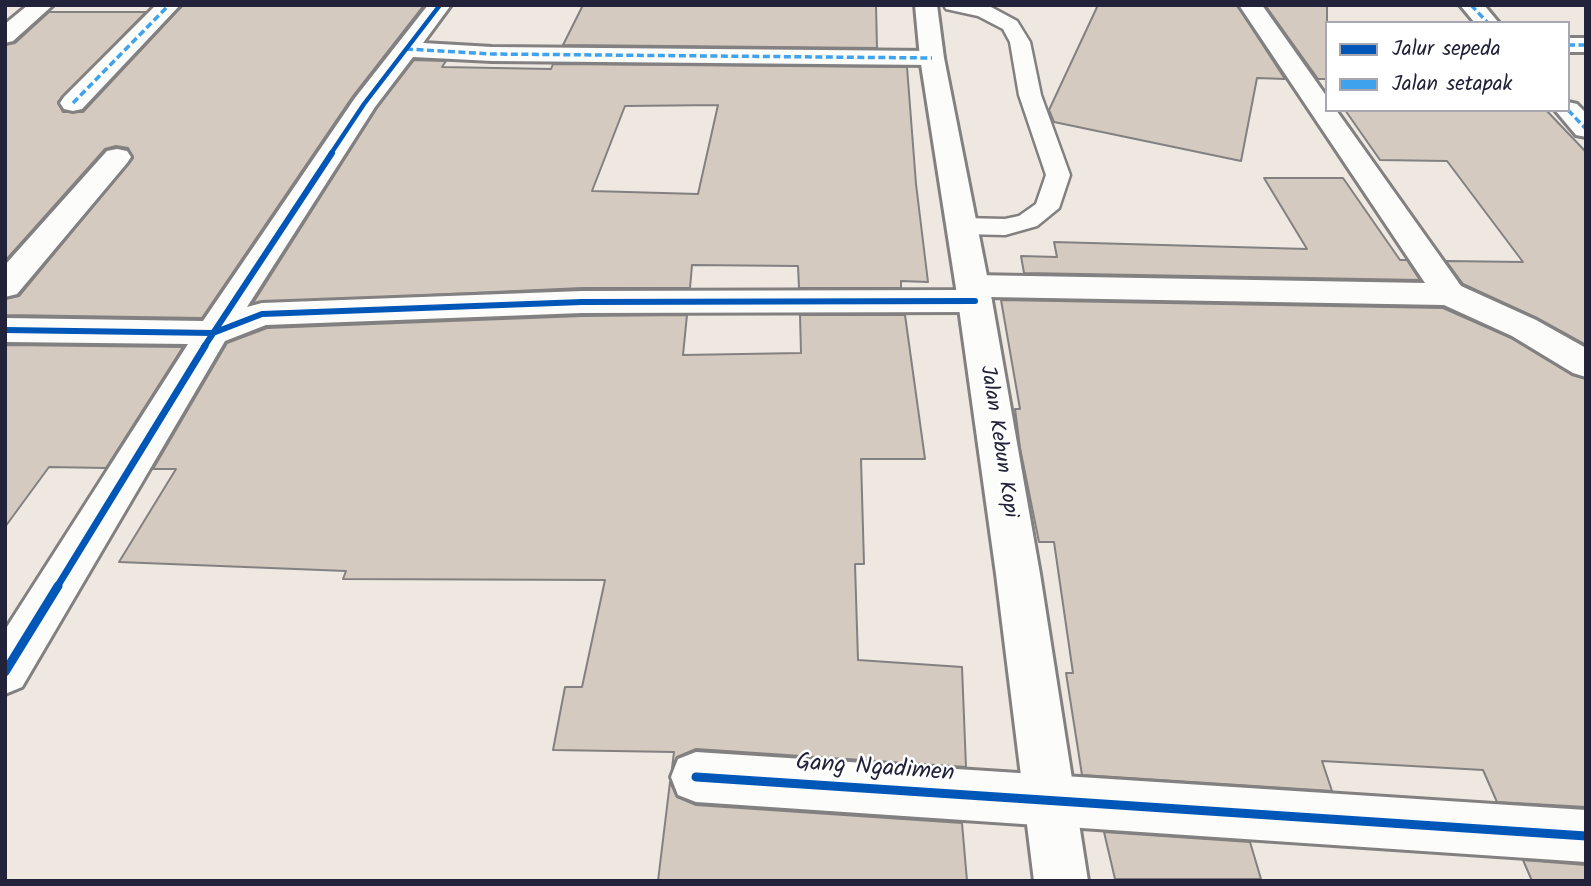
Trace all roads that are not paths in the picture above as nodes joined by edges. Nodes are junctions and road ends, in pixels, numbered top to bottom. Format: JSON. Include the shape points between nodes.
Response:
{"nodes":[{"id":1,"x":42,"y":5,"type":"edge"},
{"id":2,"x":169,"y":5,"type":"edge"},
{"id":3,"x":440,"y":5,"type":"edge"},
{"id":4,"x":926,"y":5,"type":"edge"},
{"id":5,"x":953,"y":5,"type":"edge"},
{"id":6,"x":1250,"y":5,"type":"edge"},
{"id":7,"x":1471,"y":5,"type":"edge"},
{"id":8,"x":1486,"y":21,"type":"edge"},
{"id":9,"x":5,"y":36,"type":"edge"},
{"id":10,"x":406,"y":49,"type":"junction"},
{"id":11,"x":932,"y":58,"type":"junction"},
{"id":12,"x":73,"y":103,"type":"dead end"},
{"id":13,"x":1570,"y":112,"type":"edge"},
{"id":14,"x":1586,"y":130,"type":"edge"},
{"id":15,"x":117,"y":157,"type":"dead end"},
{"id":16,"x":961,"y":226,"type":"junction"},
{"id":17,"x":5,"y":286,"type":"edge"},
{"id":18,"x":974,"y":293,"type":"junction"},
{"id":19,"x":1449,"y":294,"type":"junction"},
{"id":20,"x":5,"y":330,"type":"edge"},
{"id":21,"x":214,"y":333,"type":"junction"},
{"id":22,"x":1586,"y":364,"type":"edge"},
{"id":23,"x":5,"y":672,"type":"edge"},
{"id":24,"x":696,"y":777,"type":"dead end"},
{"id":25,"x":1050,"y":801,"type":"junction"},
{"id":26,"x":1586,"y":836,"type":"edge"},
{"id":27,"x":1062,"y":881,"type":"edge"}],
"edges":[{"from":1,"to":9,"type":"street"},
{"from":2,"to":12,"type":"street"},
{"from":3,"to":10,"type":"street"},
{"from":4,"to":11,"type":"street","name":"Jalan Kebun Kopi"},
{"from":5,"to":16,"type":"lane","via":[[984,11],[1010,24],[1020,42],[1030,95],[1058,175],[1047,208],[1028,221],[1005,227]]},
{"from":6,"to":19,"type":"street"},
{"from":7,"to":8,"type":"street"},
{"from":10,"to":11,"type":"street","via":[[492,54]]},
{"from":10,"to":21,"type":"street","via":[[363,104]]},
{"from":11,"to":16,"type":"street","name":"Jalan Kebun Kopi"},
{"from":13,"to":14,"type":"street"},
{"from":15,"to":17,"type":"street"},
{"from":16,"to":18,"type":"street","name":"Jalan Kebun Kopi"},
{"from":18,"to":19,"type":"street"},
{"from":18,"to":21,"type":"street","via":[[262,314]]},
{"from":18,"to":25,"type":"street","name":"Jalan Kebun Kopi"},
{"from":19,"to":22,"type":"street","via":[[1524,328]]},
{"from":20,"to":21,"type":"street"},
{"from":21,"to":23,"type":"street"},
{"from":24,"to":25,"type":"street","name":"Gang Ngadimen"},
{"from":25,"to":26,"type":"street","name":"Gang Ngadimen"},
{"from":25,"to":27,"type":"street","name":"Jalan Kebun Kopi"}]}
